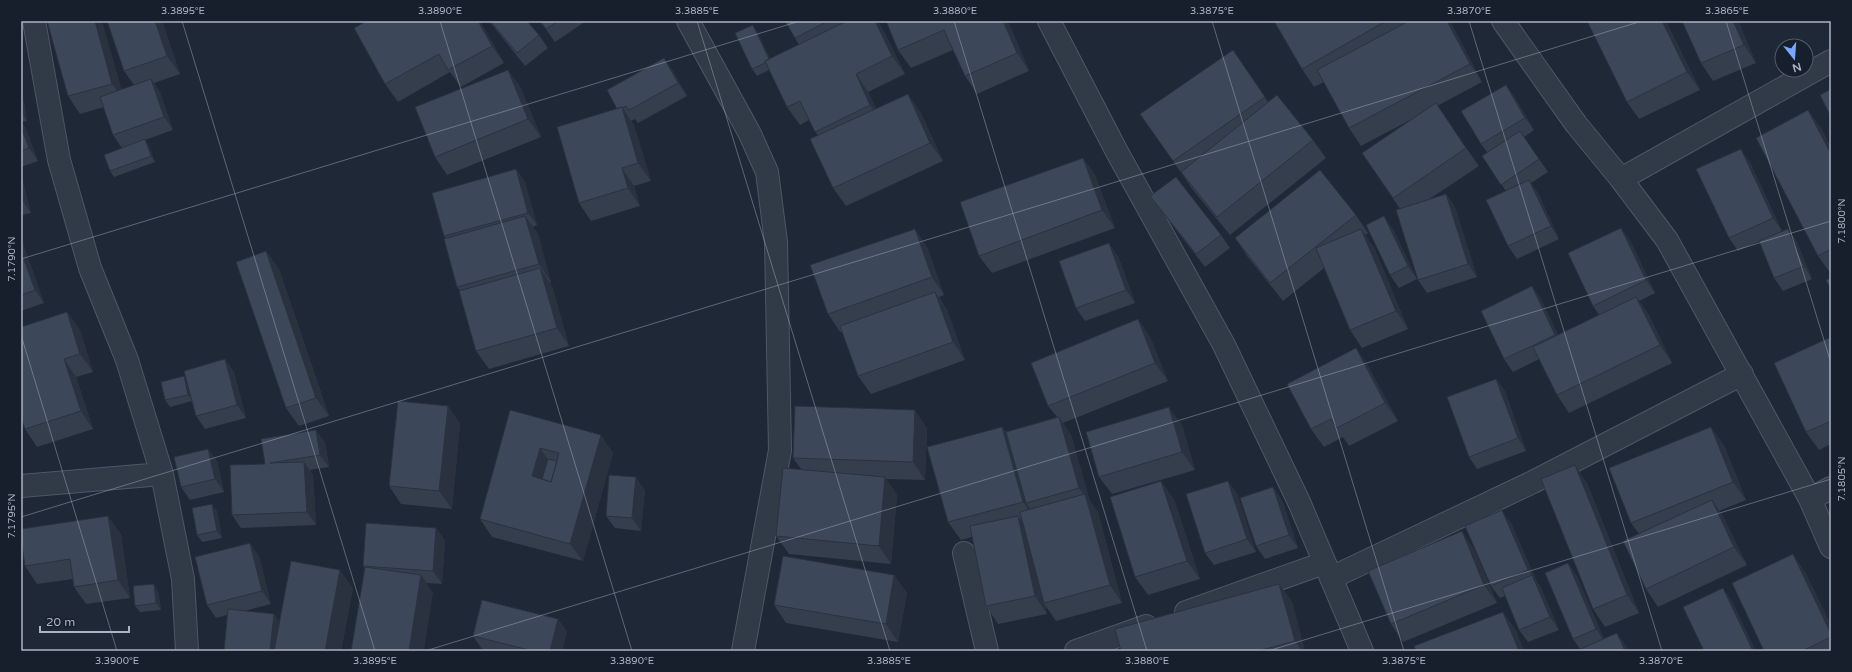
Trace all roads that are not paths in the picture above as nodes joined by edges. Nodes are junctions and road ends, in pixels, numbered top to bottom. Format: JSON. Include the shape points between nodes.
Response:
{"nodes":[{"id":1,"x":34,"y":21,"type":"edge"},
{"id":2,"x":688,"y":21,"type":"edge"},
{"id":3,"x":1050,"y":21,"type":"edge"},
{"id":4,"x":1503,"y":21,"type":"edge"},
{"id":5,"x":1831,"y":61,"type":"edge"},
{"id":6,"x":1622,"y":179,"type":"junction"},
{"id":7,"x":1742,"y":374,"type":"junction"},
{"id":8,"x":162,"y":474,"type":"junction"},
{"id":9,"x":21,"y":486,"type":"edge"},
{"id":10,"x":1831,"y":488,"type":"edge"},
{"id":11,"x":1810,"y":499,"type":"junction"},
{"id":12,"x":1831,"y":547,"type":"edge"},
{"id":13,"x":964,"y":553,"type":"dead end"},
{"id":14,"x":1327,"y":571,"type":"junction"},
{"id":15,"x":187,"y":651,"type":"edge"},
{"id":16,"x":743,"y":651,"type":"edge"},
{"id":17,"x":987,"y":651,"type":"edge"},
{"id":18,"x":1076,"y":651,"type":"edge"},
{"id":19,"x":1362,"y":651,"type":"edge"}],
"edges":[{"from":1,"to":8,"type":"street","via":[[59,160],[90,268],[127,360]]},
{"from":2,"to":16,"type":"street","via":[[750,134],[767,172],[776,242],[780,450]]},
{"from":3,"to":14,"type":"street","via":[[1117,152],[1224,345],[1298,502]]},
{"from":4,"to":6,"type":"street","via":[[1576,124]]},
{"from":5,"to":6,"type":"street"},
{"from":6,"to":7,"type":"street","via":[[1667,240]]},
{"from":7,"to":11,"type":"street"},
{"from":7,"to":14,"type":"street","via":[[1533,482]]},
{"from":8,"to":9,"type":"street"},
{"from":8,"to":15,"type":"street","via":[[182,579]]},
{"from":10,"to":11,"type":"street"},
{"from":11,"to":12,"type":"street"},
{"from":13,"to":17,"type":"street"},
{"from":14,"to":18,"type":"street"},
{"from":14,"to":19,"type":"street"}]}
